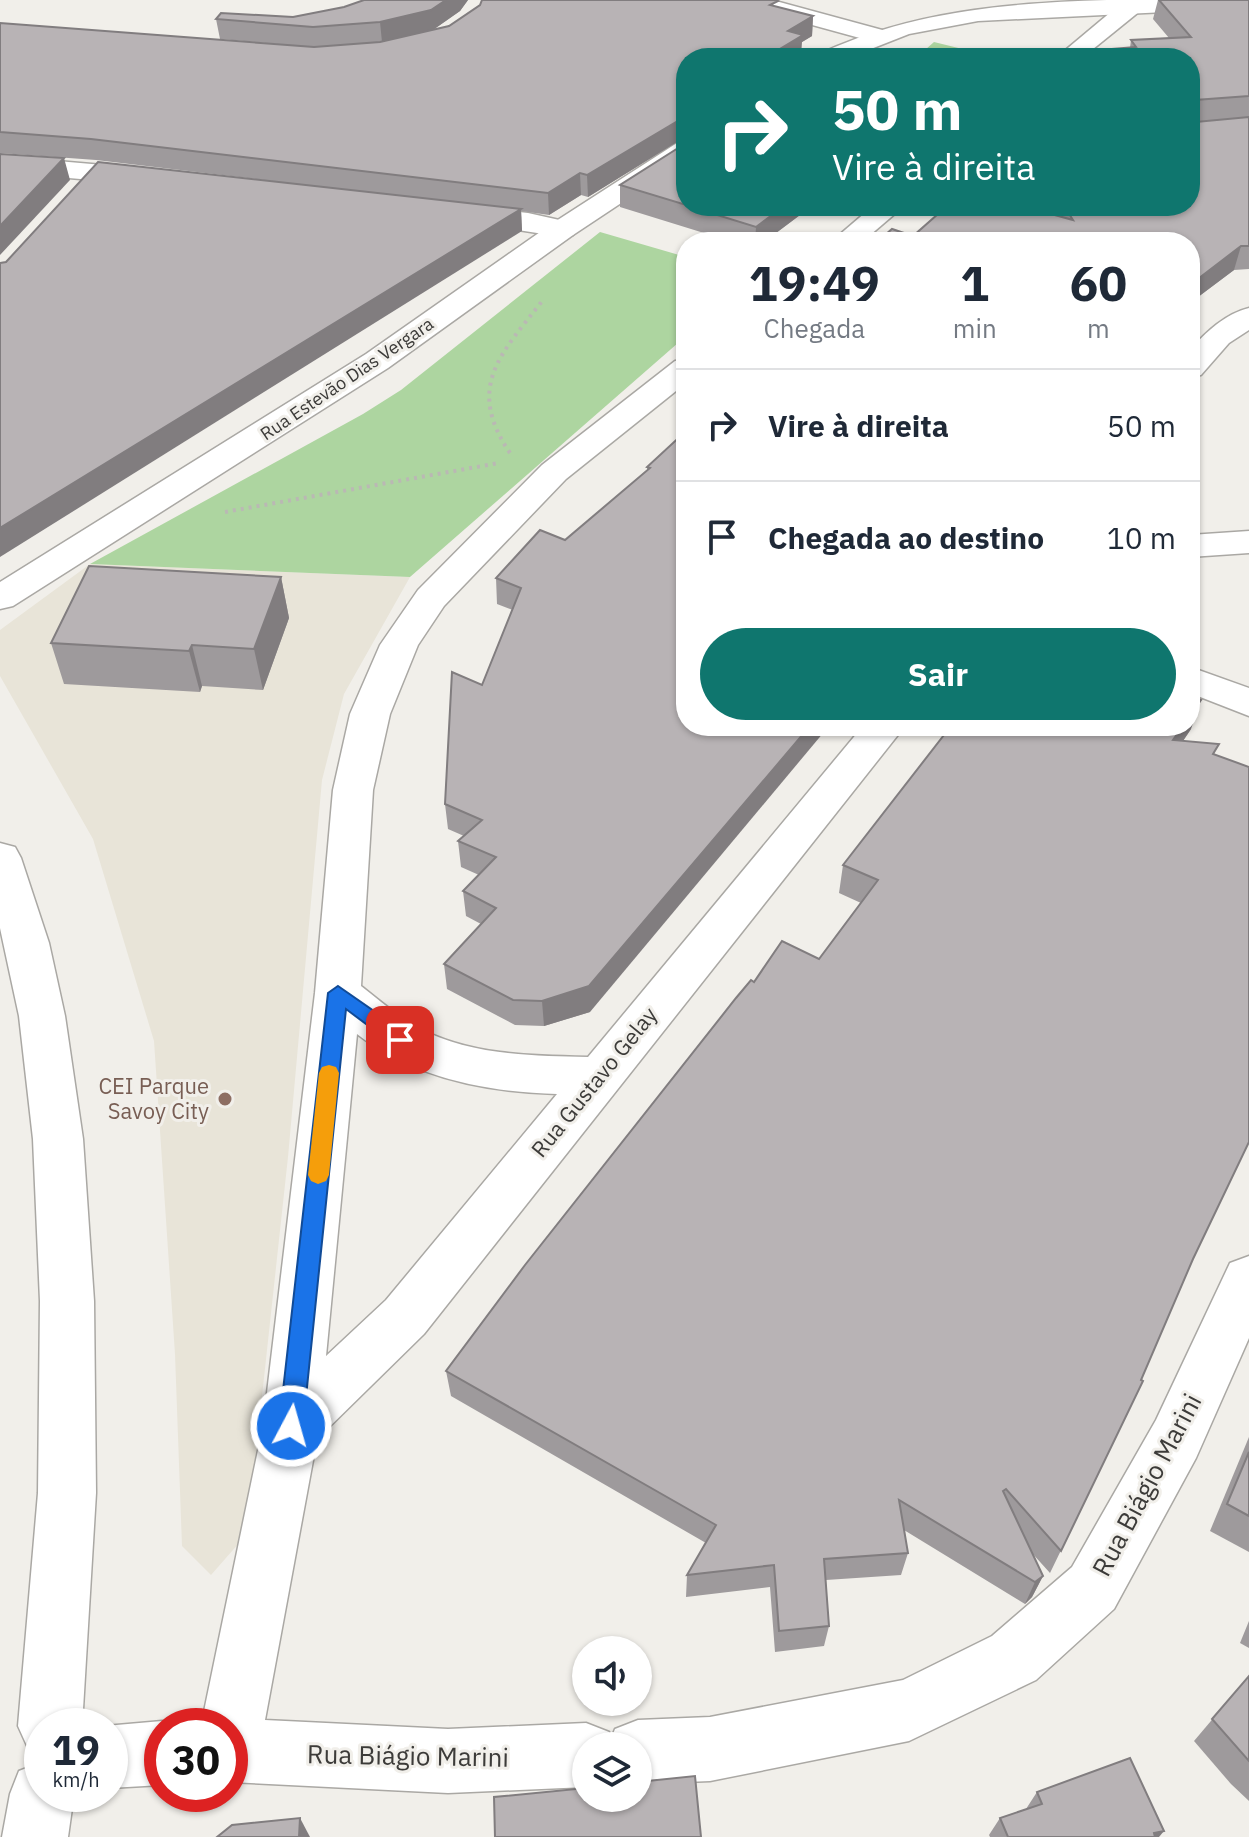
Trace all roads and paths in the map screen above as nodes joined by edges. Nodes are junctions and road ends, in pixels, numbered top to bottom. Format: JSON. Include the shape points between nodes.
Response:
{"nodes":[{"id":1,"x":747,"y":0,"type":"edge"},
{"id":2,"x":1245,"y":0,"type":"edge"},
{"id":3,"x":1132,"y":6,"type":"junction"},
{"id":4,"x":878,"y":36,"type":"junction"},
{"id":5,"x":851,"y":48,"type":"edge"},
{"id":6,"x":1080,"y":48,"type":"edge"},
{"id":7,"x":676,"y":155,"type":"edge"},
{"id":8,"x":0,"y":164,"type":"edge"},
{"id":9,"x":96,"y":171,"type":"junction"},
{"id":10,"x":175,"y":181,"type":"edge"},
{"id":11,"x":75,"y":194,"type":"edge"},
{"id":12,"x":442,"y":212,"type":"edge"},
{"id":13,"x":878,"y":216,"type":"edge"},
{"id":14,"x":563,"y":229,"type":"junction"},
{"id":15,"x":858,"y":232,"type":"edge"},
{"id":16,"x":546,"y":296,"type":"dead end"},
{"id":17,"x":1249,"y":317,"type":"edge"},
{"id":18,"x":1200,"y":357,"type":"edge"},
{"id":19,"x":676,"y":376,"type":"edge"},
{"id":20,"x":516,"y":460,"type":"junction"},
{"id":21,"x":554,"y":472,"type":"junction"},
{"id":22,"x":223,"y":512,"type":"dead end"},
{"id":23,"x":1249,"y":542,"type":"edge"},
{"id":24,"x":1200,"y":545,"type":"edge"},
{"id":25,"x":0,"y":598,"type":"edge"},
{"id":26,"x":1200,"y":683,"type":"edge"},
{"id":27,"x":1249,"y":703,"type":"edge"},
{"id":28,"x":877,"y":736,"type":"edge"},
{"id":29,"x":0,"y":858,"type":"edge"},
{"id":30,"x":338,"y":993,"type":"junction"},
{"id":31,"x":599,"y":1076,"type":"junction"},
{"id":32,"x":1249,"y":1279,"type":"edge"},
{"id":33,"x":291,"y":1426,"type":"junction"},
{"id":34,"x":51,"y":1708,"type":"edge"},
{"id":35,"x":236,"y":1708,"type":"edge"},
{"id":36,"x":248,"y":1751,"type":"edge"},
{"id":37,"x":652,"y":1751,"type":"edge"},
{"id":38,"x":572,"y":1756,"type":"edge"},
{"id":39,"x":39,"y":1812,"type":"edge"},
{"id":40,"x":35,"y":1837,"type":"edge"}],
"edges":[{"from":1,"to":4,"type":"street"},
{"from":2,"to":3,"type":"street"},
{"from":3,"to":4,"type":"street","via":[[990,13]]},
{"from":3,"to":6,"type":"street"},
{"from":4,"to":5,"type":"street"},
{"from":7,"to":14,"type":"street","name":"Rua Estevão Dias Vergara"},
{"from":8,"to":9,"type":"street"},
{"from":9,"to":10,"type":"street"},
{"from":9,"to":11,"type":"street"},
{"from":12,"to":14,"type":"street"},
{"from":13,"to":15,"type":"street"},
{"from":14,"to":25,"type":"street","name":"Rua Estevão Dias Vergara","via":[[377,361]]},
{"from":16,"to":20,"type":"path","via":[[488,380],[486,410],[494,435]]},
{"from":17,"to":18,"type":"street","via":[[1218,337]]},
{"from":19,"to":21,"type":"street"},
{"from":20,"to":21,"type":"path"},
{"from":20,"to":22,"type":"path"},
{"from":21,"to":30,"type":"street","via":[[431,598],[399,645],[370,714],[353,790]]},
{"from":23,"to":24,"type":"street"},
{"from":26,"to":27,"type":"street"},
{"from":28,"to":31,"type":"street","name":"Rua Gustavo Gelay"},
{"from":29,"to":34,"type":"street","via":[[27,943],[58,1139],[66,1286],[67,1493]]},
{"from":30,"to":31,"type":"street","via":[[400,1040],[454,1063],[524,1075]]},
{"from":30,"to":33,"type":"street"},
{"from":31,"to":33,"type":"street","name":"Rua Gustavo Gelay","via":[[405,1317]]},
{"from":32,"to":37,"type":"street","name":"Rua Biágio Marini","via":[[1176,1439],[1093,1588],[1014,1658],[909,1710],[710,1749]]},
{"from":33,"to":35,"type":"street"},
{"from":36,"to":38,"type":"street","name":"Rua Biágio Marini","via":[[448,1761]]},
{"from":39,"to":40,"type":"street"}]}
